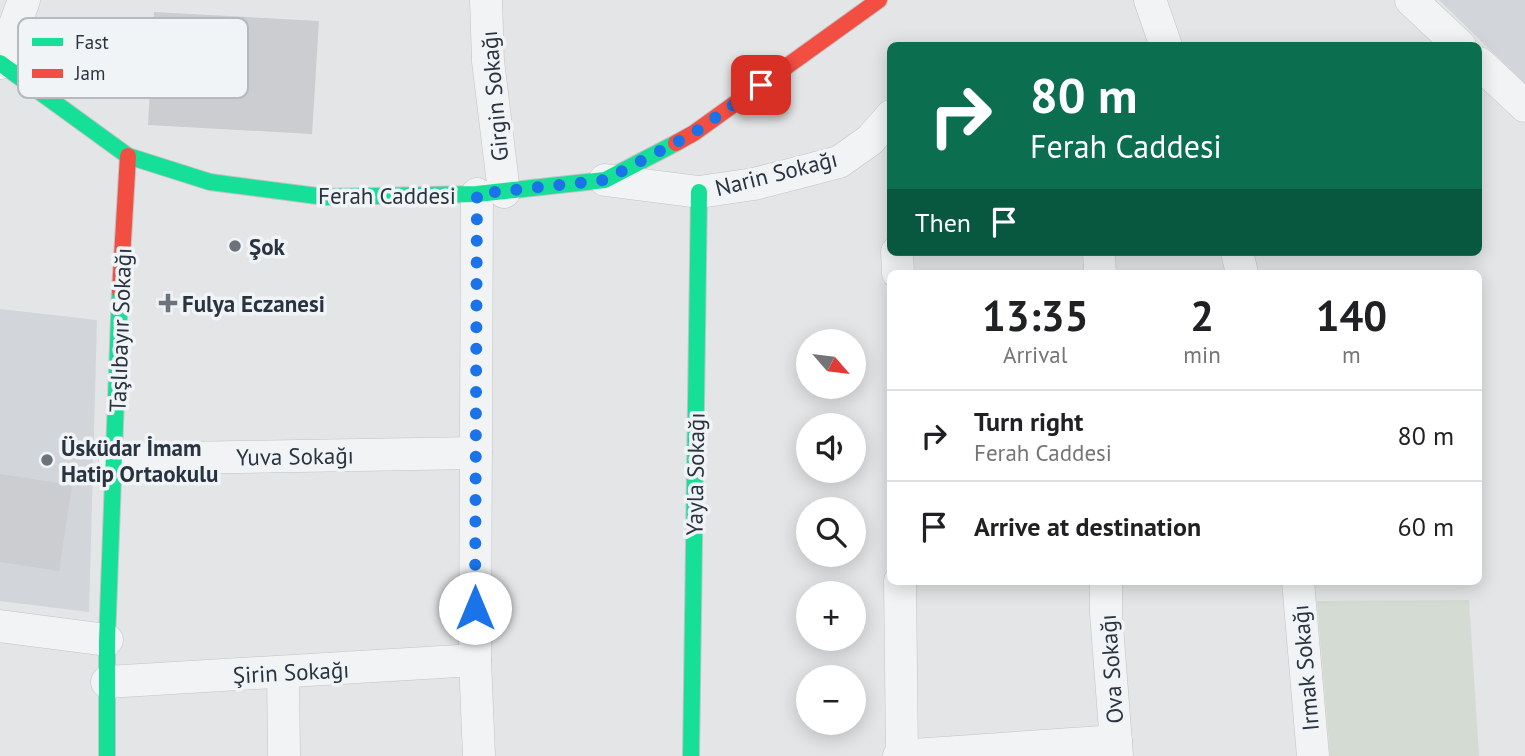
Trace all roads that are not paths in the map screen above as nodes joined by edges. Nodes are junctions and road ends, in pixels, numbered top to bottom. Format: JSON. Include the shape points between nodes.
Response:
{"nodes":[{"id":1,"x":24,"y":0,"type":"edge"},
{"id":2,"x":486,"y":0,"type":"edge"},
{"id":3,"x":879,"y":0,"type":"edge"},
{"id":4,"x":1150,"y":0,"type":"edge"},
{"id":5,"x":1411,"y":0,"type":"edge"},
{"id":6,"x":1165,"y":42,"type":"edge"},
{"id":7,"x":1456,"y":42,"type":"edge"},
{"id":8,"x":0,"y":63,"type":"edge"},
{"id":9,"x":1482,"y":66,"type":"edge"},
{"id":10,"x":18,"y":76,"type":"edge"},
{"id":11,"x":48,"y":98,"type":"edge"},
{"id":12,"x":1525,"y":106,"type":"edge"},
{"id":13,"x":887,"y":121,"type":"edge"},
{"id":14,"x":128,"y":156,"type":"junction"},
{"id":15,"x":605,"y":180,"type":"junction"},
{"id":16,"x":699,"y":192,"type":"junction"},
{"id":17,"x":490,"y":193,"type":"junction"},
{"id":18,"x":476,"y":453,"type":"junction"},
{"id":19,"x":115,"y":458,"type":"junction"},
{"id":20,"x":900,"y":585,"type":"edge"},
{"id":21,"x":1106,"y":585,"type":"edge"},
{"id":22,"x":1298,"y":585,"type":"edge"},
{"id":23,"x":0,"y":626,"type":"edge"},
{"id":24,"x":107,"y":640,"type":"junction"},
{"id":25,"x":475,"y":660,"type":"junction"},
{"id":26,"x":283,"y":673,"type":"junction"},
{"id":27,"x":107,"y":682,"type":"junction"},
{"id":28,"x":1117,"y":748,"type":"edge"},
{"id":29,"x":107,"y":756,"type":"edge"},
{"id":30,"x":284,"y":756,"type":"edge"},
{"id":31,"x":479,"y":756,"type":"edge"},
{"id":32,"x":691,"y":756,"type":"edge"},
{"id":33,"x":901,"y":756,"type":"edge"},
{"id":34,"x":1313,"y":756,"type":"edge"}],
"edges":[{"from":1,"to":8,"type":"street"},
{"from":2,"to":17,"type":"street","name":"Girgin Sokağı"},
{"from":3,"to":15,"type":"street","name":"Ferah Caddesi","via":[[694,133]]},
{"from":4,"to":6,"type":"street"},
{"from":5,"to":7,"type":"street"},
{"from":8,"to":10,"type":"street","name":"Ferah Caddesi"},
{"from":9,"to":12,"type":"street"},
{"from":11,"to":14,"type":"street","name":"Ferah Caddesi"},
{"from":13,"to":16,"type":"street","name":"Narin Sokağı","via":[[870,140],[839,162],[754,184]]},
{"from":14,"to":17,"type":"street","name":"Ferah Caddesi","via":[[210,182],[325,197]]},
{"from":14,"to":19,"type":"street","name":"Taşlıbayır Sokağı"},
{"from":15,"to":16,"type":"street","name":"Narin Sokağı"},
{"from":15,"to":17,"type":"street","name":"Ferah Caddesi"},
{"from":16,"to":32,"type":"street","name":"Yayla Sokağı"},
{"from":17,"to":18,"type":"street","name":"Girgin Sokağı"},
{"from":18,"to":19,"type":"street","name":"Yuva Sokağı"},
{"from":18,"to":25,"type":"street","name":"Girgin Sokağı"},
{"from":19,"to":24,"type":"street","name":"Taşlıbayır Sokağı"},
{"from":20,"to":33,"type":"street"},
{"from":21,"to":28,"type":"street","name":"Ova Sokağı"},
{"from":22,"to":34,"type":"street","name":"Irmak Sokağı"},
{"from":23,"to":24,"type":"street"},
{"from":24,"to":27,"type":"street","name":"Taşlıbayır Sokağı"},
{"from":25,"to":26,"type":"street","name":"Şirin Sokağı"},
{"from":25,"to":31,"type":"street","name":"Girgin Sokağı"},
{"from":26,"to":27,"type":"street","name":"Şirin Sokağı"},
{"from":26,"to":30,"type":"street"},
{"from":27,"to":29,"type":"street","name":"Taşlıbayır Sokağı"},
{"from":28,"to":33,"type":"street"}]}
